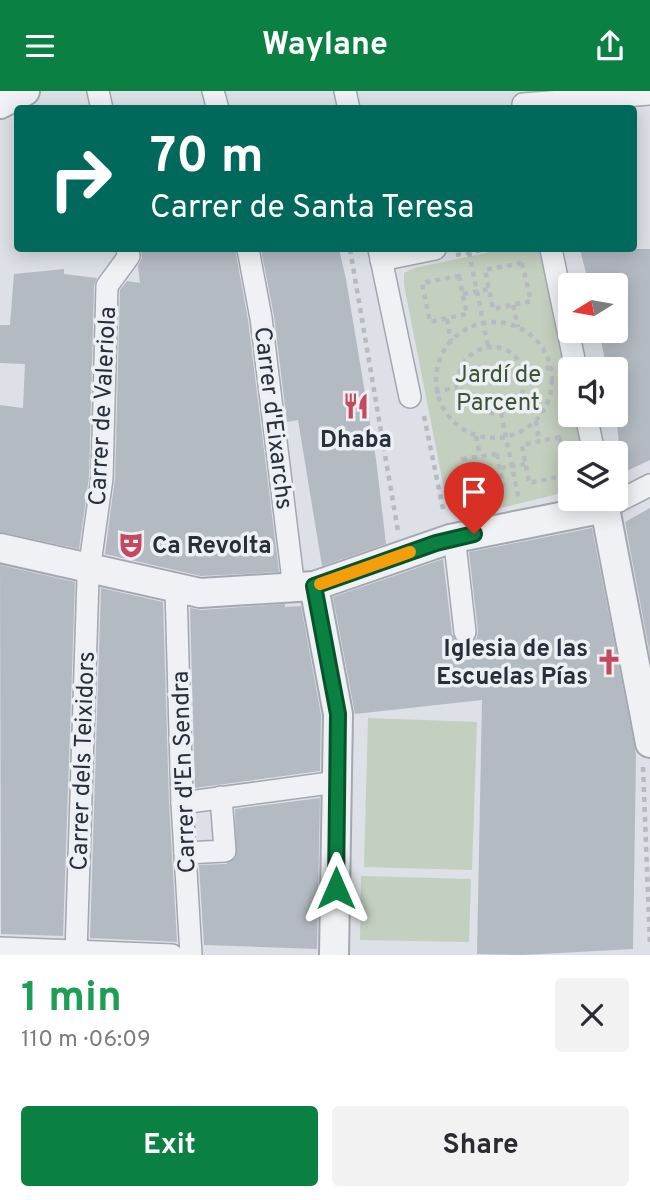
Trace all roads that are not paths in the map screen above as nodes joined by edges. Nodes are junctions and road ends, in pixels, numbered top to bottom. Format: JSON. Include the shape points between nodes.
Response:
{"nodes":[{"id":1,"x":25,"y":91,"type":"edge"},
{"id":2,"x":650,"y":94,"type":"edge"},
{"id":3,"x":522,"y":101,"type":"edge"},
{"id":4,"x":0,"y":104,"type":"edge"},
{"id":5,"x":128,"y":252,"type":"edge"},
{"id":6,"x":249,"y":252,"type":"edge"},
{"id":7,"x":402,"y":252,"type":"edge"},
{"id":8,"x":551,"y":252,"type":"edge"},
{"id":9,"x":380,"y":254,"type":"edge"},
{"id":10,"x":568,"y":357,"type":"edge"},
{"id":11,"x":410,"y":397,"type":"dead end"},
{"id":12,"x":650,"y":485,"type":"edge"},
{"id":13,"x":628,"y":494,"type":"edge"},
{"id":14,"x":570,"y":511,"type":"edge"},
{"id":15,"x":606,"y":511,"type":"edge"},
{"id":16,"x":450,"y":539,"type":"junction"},
{"id":17,"x":0,"y":548,"type":"edge"},
{"id":18,"x":89,"y":569,"type":"junction"},
{"id":19,"x":304,"y":587,"type":"junction"},
{"id":20,"x":176,"y":589,"type":"junction"},
{"id":21,"x":465,"y":632,"type":"dead end"},
{"id":22,"x":650,"y":743,"type":"edge"},
{"id":23,"x":337,"y":782,"type":"junction"},
{"id":24,"x":221,"y":797,"type":"junction"},
{"id":25,"x":182,"y":803,"type":"junction"},
{"id":26,"x":185,"y":853,"type":"junction"},
{"id":27,"x":0,"y":948,"type":"edge"},
{"id":28,"x":76,"y":953,"type":"junction"},
{"id":29,"x":172,"y":955,"type":"edge"},
{"id":30,"x":191,"y":955,"type":"edge"},
{"id":31,"x":334,"y":955,"type":"edge"}],
"edges":[{"from":1,"to":4,"type":"street"},
{"from":2,"to":3,"type":"street"},
{"from":5,"to":18,"type":"street","name":"Carrer de Valeriola","via":[[107,286],[102,478]]},
{"from":6,"to":19,"type":"street","name":"Carrer d'Eixarchs"},
{"from":7,"to":9,"type":"street"},
{"from":8,"to":10,"type":"street"},
{"from":9,"to":11,"type":"street"},
{"from":12,"to":13,"type":"street"},
{"from":14,"to":16,"type":"street"},
{"from":15,"to":22,"type":"street"},
{"from":16,"to":19,"type":"street"},
{"from":16,"to":21,"type":"street","via":[[455,544]]},
{"from":17,"to":18,"type":"street"},
{"from":18,"to":20,"type":"street"},
{"from":18,"to":28,"type":"street","name":"Carrer dels Teixidors"},
{"from":19,"to":20,"type":"street","via":[[200,593]]},
{"from":19,"to":23,"type":"street","via":[[338,714]]},
{"from":20,"to":25,"type":"street","name":"Carrer d'En Sendra"},
{"from":23,"to":24,"type":"street"},
{"from":23,"to":31,"type":"street"},
{"from":24,"to":25,"type":"street"},
{"from":24,"to":26,"type":"street","via":[[225,851]]},
{"from":25,"to":26,"type":"street","name":"Carrer d'En Sendra"},
{"from":26,"to":30,"type":"street","name":"Carrer d'En Sendra"},
{"from":27,"to":28,"type":"street"},
{"from":28,"to":29,"type":"street"}]}
